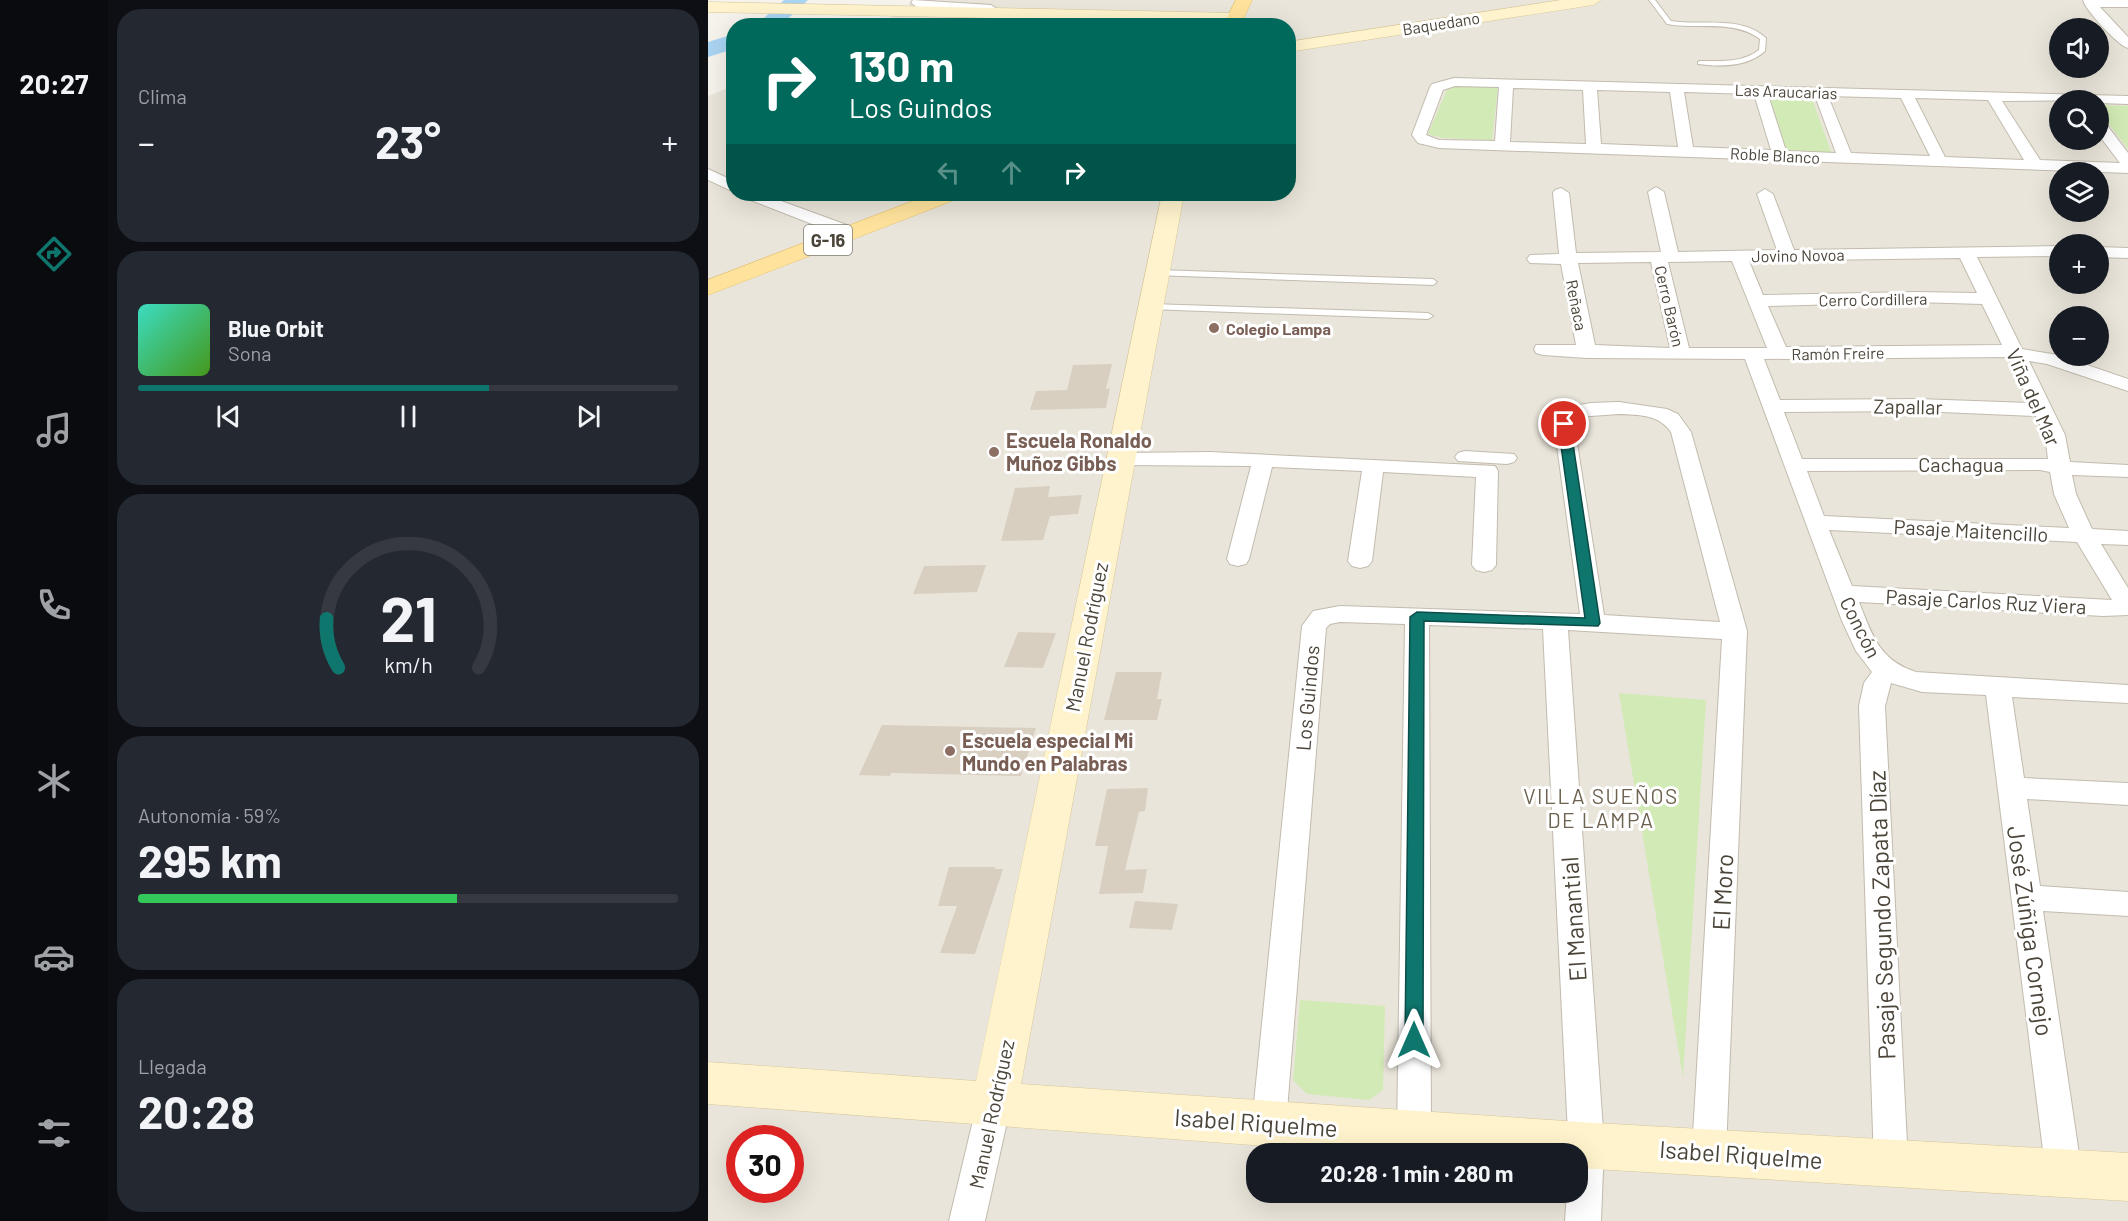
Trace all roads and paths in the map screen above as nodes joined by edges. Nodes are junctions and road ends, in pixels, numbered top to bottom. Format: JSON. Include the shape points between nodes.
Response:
{"nodes":[{"id":1,"x":1244,"y":0,"type":"edge"},
{"id":2,"x":1593,"y":0,"type":"edge"},
{"id":3,"x":1652,"y":0,"type":"edge"},
{"id":4,"x":2089,"y":2,"type":"edge"},
{"id":5,"x":2128,"y":3,"type":"edge"},
{"id":6,"x":982,"y":4,"type":"edge"},
{"id":7,"x":914,"y":6,"type":"edge"},
{"id":8,"x":708,"y":7,"type":"edge"},
{"id":9,"x":1024,"y":18,"type":"edge"},
{"id":10,"x":1235,"y":18,"type":"edge"},
{"id":11,"x":2102,"y":18,"type":"edge"},
{"id":12,"x":2109,"y":25,"type":"edge"},
{"id":13,"x":2109,"y":26,"type":"edge"},
{"id":14,"x":2128,"y":26,"type":"edge"},
{"id":15,"x":2128,"y":44,"type":"edge"},
{"id":16,"x":1296,"y":46,"type":"edge"},
{"id":17,"x":1700,"y":63,"type":"dead end"},
{"id":18,"x":1506,"y":83,"type":"junction"},
{"id":19,"x":1590,"y":85,"type":"junction"},
{"id":20,"x":1676,"y":88,"type":"junction"},
{"id":21,"x":1761,"y":90,"type":"junction"},
{"id":22,"x":1820,"y":92,"type":"junction"},
{"id":23,"x":1906,"y":94,"type":"junction"},
{"id":24,"x":1992,"y":96,"type":"junction"},
{"id":25,"x":2049,"y":99,"type":"edge"},
{"id":26,"x":2109,"y":100,"type":"edge"},
{"id":27,"x":2128,"y":100,"type":"edge"},
{"id":28,"x":2109,"y":138,"type":"edge"},
{"id":29,"x":1423,"y":140,"type":"joint"},
{"id":30,"x":1502,"y":146,"type":"junction"},
{"id":31,"x":1594,"y":148,"type":"junction"},
{"id":32,"x":1686,"y":151,"type":"junction"},
{"id":33,"x":1780,"y":154,"type":"junction"},
{"id":34,"x":1845,"y":158,"type":"junction"},
{"id":35,"x":1940,"y":162,"type":"junction"},
{"id":36,"x":2128,"y":163,"type":"edge"},
{"id":37,"x":2035,"y":165,"type":"junction"},
{"id":38,"x":2128,"y":168,"type":"edge"},
{"id":39,"x":708,"y":174,"type":"edge"},
{"id":40,"x":726,"y":182,"type":"edge"},
{"id":41,"x":1656,"y":192,"type":"dead end"},
{"id":42,"x":1561,"y":193,"type":"dead end"},
{"id":43,"x":1765,"y":194,"type":"dead end"},
{"id":44,"x":767,"y":201,"type":"edge"},
{"id":45,"x":931,"y":201,"type":"edge"},
{"id":46,"x":1172,"y":201,"type":"edge"},
{"id":47,"x":849,"y":232,"type":"junction"},
{"id":48,"x":2049,"y":251,"type":"edge"},
{"id":49,"x":1966,"y":252,"type":"junction"},
{"id":50,"x":2109,"y":252,"type":"edge"},
{"id":51,"x":2128,"y":253,"type":"edge"},
{"id":52,"x":1787,"y":255,"type":"junction"},
{"id":53,"x":1738,"y":256,"type":"junction"},
{"id":54,"x":1665,"y":257,"type":"junction"},
{"id":55,"x":1568,"y":258,"type":"junction"},
{"id":56,"x":1536,"y":259,"type":"dead end"},
{"id":57,"x":1157,"y":273,"type":"junction"},
{"id":58,"x":1432,"y":282,"type":"dead end"},
{"id":59,"x":708,"y":288,"type":"edge"},
{"id":60,"x":1989,"y":299,"type":"junction"},
{"id":61,"x":1757,"y":301,"type":"junction"},
{"id":62,"x":1151,"y":307,"type":"junction"},
{"id":63,"x":1428,"y":316,"type":"dead end"},
{"id":64,"x":1543,"y":350,"type":"dead end"},
{"id":65,"x":1587,"y":352,"type":"junction"},
{"id":66,"x":2015,"y":352,"type":"junction"},
{"id":67,"x":1681,"y":354,"type":"junction"},
{"id":68,"x":1753,"y":354,"type":"junction"},
{"id":69,"x":1779,"y":354,"type":"junction"},
{"id":70,"x":2128,"y":385,"type":"edge"},
{"id":71,"x":1772,"y":406,"type":"junction"},
{"id":72,"x":2043,"y":410,"type":"junction"},
{"id":73,"x":1122,"y":451,"type":"junction"},
{"id":74,"x":1507,"y":458,"type":"dead end"},
{"id":75,"x":1263,"y":461,"type":"junction"},
{"id":76,"x":1794,"y":465,"type":"junction"},
{"id":77,"x":1373,"y":466,"type":"junction"},
{"id":78,"x":2060,"y":466,"type":"junction"},
{"id":79,"x":2128,"y":471,"type":"edge"},
{"id":80,"x":1815,"y":522,"type":"junction"},
{"id":81,"x":2087,"y":536,"type":"junction"},
{"id":82,"x":2128,"y":538,"type":"edge"},
{"id":83,"x":1238,"y":559,"type":"dead end"},
{"id":84,"x":1360,"y":561,"type":"dead end"},
{"id":85,"x":1484,"y":565,"type":"dead end"},
{"id":86,"x":1844,"y":593,"type":"junction"},
{"id":87,"x":2128,"y":607,"type":"edge"},
{"id":88,"x":1417,"y":617,"type":"junction"},
{"id":89,"x":1555,"y":622,"type":"junction"},
{"id":90,"x":1593,"y":623,"type":"junction"},
{"id":91,"x":1735,"y":631,"type":"junction"},
{"id":92,"x":1887,"y":670,"type":"junction"},
{"id":93,"x":1998,"y":688,"type":"junction"},
{"id":94,"x":2128,"y":694,"type":"edge"},
{"id":95,"x":2012,"y":788,"type":"junction"},
{"id":96,"x":2128,"y":794,"type":"edge"},
{"id":97,"x":2027,"y":898,"type":"junction"},
{"id":98,"x":2128,"y":904,"type":"edge"},
{"id":99,"x":708,"y":1083,"type":"edge"},
{"id":100,"x":994,"y":1104,"type":"junction"},
{"id":101,"x":1269,"y":1123,"type":"junction"},
{"id":102,"x":1414,"y":1132,"type":"junction"},
{"id":103,"x":1573,"y":1143,"type":"edge"},
{"id":104,"x":1587,"y":1143,"type":"edge"},
{"id":105,"x":1588,"y":1144,"type":"edge"},
{"id":106,"x":1709,"y":1152,"type":"junction"},
{"id":107,"x":1891,"y":1164,"type":"junction"},
{"id":108,"x":2064,"y":1174,"type":"junction"},
{"id":109,"x":2128,"y":1177,"type":"edge"},
{"id":110,"x":1584,"y":1203,"type":"edge"},
{"id":111,"x":967,"y":1221,"type":"edge"},
{"id":112,"x":1583,"y":1221,"type":"edge"}],
"edges":[{"from":1,"to":10,"type":"main road"},
{"from":2,"to":16,"type":"main road","name":"Baquedano"},
{"from":3,"to":17,"type":"lane","via":[[1669,22],[1737,27],[1763,38],[1762,51],[1756,56]]},
{"from":4,"to":5,"type":"street"},
{"from":4,"to":11,"type":"street"},
{"from":6,"to":7,"type":"street"},
{"from":6,"to":9,"type":"street"},
{"from":7,"to":8,"type":"main road"},
{"from":7,"to":9,"type":"main road"},
{"from":12,"to":14,"type":"street"},
{"from":13,"to":15,"type":"street"},
{"from":18,"to":19,"type":"street","name":"Las Araucarias"},
{"from":18,"to":29,"type":"street","name":"Las Araucarias","via":[[1444,83],[1437,87],[1419,133]]},
{"from":18,"to":30,"type":"street"},
{"from":19,"to":20,"type":"street","name":"Las Araucarias"},
{"from":19,"to":31,"type":"street"},
{"from":20,"to":21,"type":"street","name":"Las Araucarias"},
{"from":20,"to":32,"type":"street"},
{"from":21,"to":22,"type":"street","name":"Las Araucarias"},
{"from":21,"to":33,"type":"street"},
{"from":22,"to":23,"type":"street","name":"Las Araucarias"},
{"from":22,"to":34,"type":"street"},
{"from":23,"to":24,"type":"street","name":"Las Araucarias"},
{"from":23,"to":35,"type":"street"},
{"from":24,"to":25,"type":"street","name":"Las Araucarias"},
{"from":24,"to":37,"type":"street"},
{"from":26,"to":27,"type":"street","name":"Las Araucarias"},
{"from":28,"to":36,"type":"street"},
{"from":29,"to":30,"type":"street","name":"Roble Blanco"},
{"from":30,"to":31,"type":"street","name":"Roble Blanco"},
{"from":31,"to":32,"type":"street","name":"Roble Blanco"},
{"from":32,"to":33,"type":"street","name":"Roble Blanco"},
{"from":33,"to":34,"type":"street","name":"Roble Blanco"},
{"from":34,"to":35,"type":"street","name":"Roble Blanco"},
{"from":35,"to":37,"type":"street","name":"Roble Blanco"},
{"from":37,"to":38,"type":"street","name":"Roble Blanco"},
{"from":39,"to":40,"type":"street"},
{"from":41,"to":54,"type":"street","name":"Cerro Barón"},
{"from":42,"to":55,"type":"street","name":"Reñaca"},
{"from":43,"to":52,"type":"street"},
{"from":44,"to":47,"type":"street"},
{"from":45,"to":47,"type":"main road","number":"G-16"},
{"from":46,"to":57,"type":"main road","name":"Manuel Rodríguez"},
{"from":47,"to":59,"type":"main road","number":"G-16"},
{"from":48,"to":49,"type":"street","name":"Jovino Novoa"},
{"from":49,"to":52,"type":"street","name":"Jovino Novoa"},
{"from":49,"to":60,"type":"street","name":"Viña del Mar"},
{"from":50,"to":51,"type":"street"},
{"from":52,"to":53,"type":"street","name":"Jovino Novoa"},
{"from":53,"to":54,"type":"street","name":"Jovino Novoa"},
{"from":53,"to":61,"type":"street"},
{"from":54,"to":55,"type":"street","name":"Jovino Novoa"},
{"from":54,"to":67,"type":"street","name":"Cerro Barón"},
{"from":55,"to":56,"type":"street","name":"Jovino Novoa"},
{"from":55,"to":65,"type":"street","name":"Reñaca"},
{"from":57,"to":58,"type":"lane"},
{"from":57,"to":62,"type":"main road","name":"Manuel Rodríguez"},
{"from":60,"to":61,"type":"street","name":"Cerro Cordillera"},
{"from":60,"to":66,"type":"street","name":"Viña del Mar"},
{"from":61,"to":69,"type":"street"},
{"from":62,"to":63,"type":"lane"},
{"from":62,"to":73,"type":"main road","name":"Manuel Rodríguez"},
{"from":64,"to":65,"type":"street","name":"Ramón Freire"},
{"from":65,"to":67,"type":"street","name":"Ramón Freire"},
{"from":66,"to":69,"type":"street","name":"Ramón Freire"},
{"from":66,"to":70,"type":"street","name":"Ramón Freire","via":[[2051,359]]},
{"from":66,"to":72,"type":"street","name":"Viña del Mar"},
{"from":67,"to":68,"type":"street","name":"Ramón Freire"},
{"from":68,"to":69,"type":"street","name":"Ramón Freire"},
{"from":68,"to":71,"type":"street","name":"Concón"},
{"from":71,"to":72,"type":"street","name":"Zapallar","via":[[1918,405]]},
{"from":71,"to":76,"type":"street","name":"Concón"},
{"from":72,"to":78,"type":"street","name":"Viña del Mar","via":[[2055,435]]},
{"from":73,"to":74,"type":"street"},
{"from":73,"to":75,"type":"street"},
{"from":73,"to":100,"type":"main road","name":"Manuel Rodríguez"},
{"from":75,"to":77,"type":"street"},
{"from":75,"to":83,"type":"street"},
{"from":76,"to":78,"type":"street","name":"Cachagua"},
{"from":76,"to":80,"type":"street","name":"Concón"},
{"from":77,"to":84,"type":"street"},
{"from":77,"to":85,"type":"street","via":[[1487,471]]},
{"from":78,"to":79,"type":"street","name":"Cachagua"},
{"from":78,"to":81,"type":"street","name":"Viña del Mar","via":[[2064,492]]},
{"from":80,"to":81,"type":"street","name":"Pasaje Maitencillo"},
{"from":80,"to":86,"type":"street","name":"Concón"},
{"from":81,"to":82,"type":"street","name":"Pasaje Maitencillo"},
{"from":81,"to":87,"type":"street","name":"Viña del Mar"},
{"from":86,"to":87,"type":"street","name":"Pasaje Carlos Ruz Viera"},
{"from":86,"to":92,"type":"street","name":"Concón","via":[[1868,649]]},
{"from":88,"to":89,"type":"street","name":"Los Guindos"},
{"from":88,"to":101,"type":"street","name":"Los Guindos","via":[[1340,614],[1322,617],[1314,626]]},
{"from":88,"to":102,"type":"street"},
{"from":89,"to":90,"type":"street","name":"Los Guindos"},
{"from":89,"to":104,"type":"street","name":"El Manantial"},
{"from":90,"to":91,"type":"street","name":"Los Guindos"},
{"from":90,"to":91,"type":"street","name":"El Moro","via":[[1564,424],[1569,412],[1589,407],[1669,417],[1681,432]]},
{"from":91,"to":106,"type":"street","name":"El Moro"},
{"from":92,"to":93,"type":"street","name":"Concón","via":[[1922,683]]},
{"from":92,"to":107,"type":"street","name":"Pasaje Segundo Zapata Díaz","via":[[1877,683],[1872,706]]},
{"from":93,"to":94,"type":"street","name":"Concón"},
{"from":93,"to":95,"type":"street","name":"José Zúñiga Cornejo"},
{"from":95,"to":96,"type":"street"},
{"from":95,"to":97,"type":"street","name":"José Zúñiga Cornejo"},
{"from":97,"to":98,"type":"street"},
{"from":97,"to":108,"type":"street","name":"José Zúñiga Cornejo"},
{"from":99,"to":100,"type":"main road","name":"Isabel Riquelme"},
{"from":100,"to":101,"type":"main road","name":"Isabel Riquelme"},
{"from":100,"to":111,"type":"street","name":"Manuel Rodríguez"},
{"from":101,"to":102,"type":"main road","name":"Isabel Riquelme"},
{"from":102,"to":103,"type":"main road","name":"Isabel Riquelme"},
{"from":105,"to":106,"type":"main road","name":"Isabel Riquelme"},
{"from":106,"to":107,"type":"main road","name":"Isabel Riquelme"},
{"from":107,"to":108,"type":"main road","name":"Isabel Riquelme"},
{"from":108,"to":109,"type":"main road","name":"Isabel Riquelme"},
{"from":110,"to":112,"type":"street","name":"El Manantial"}]}
